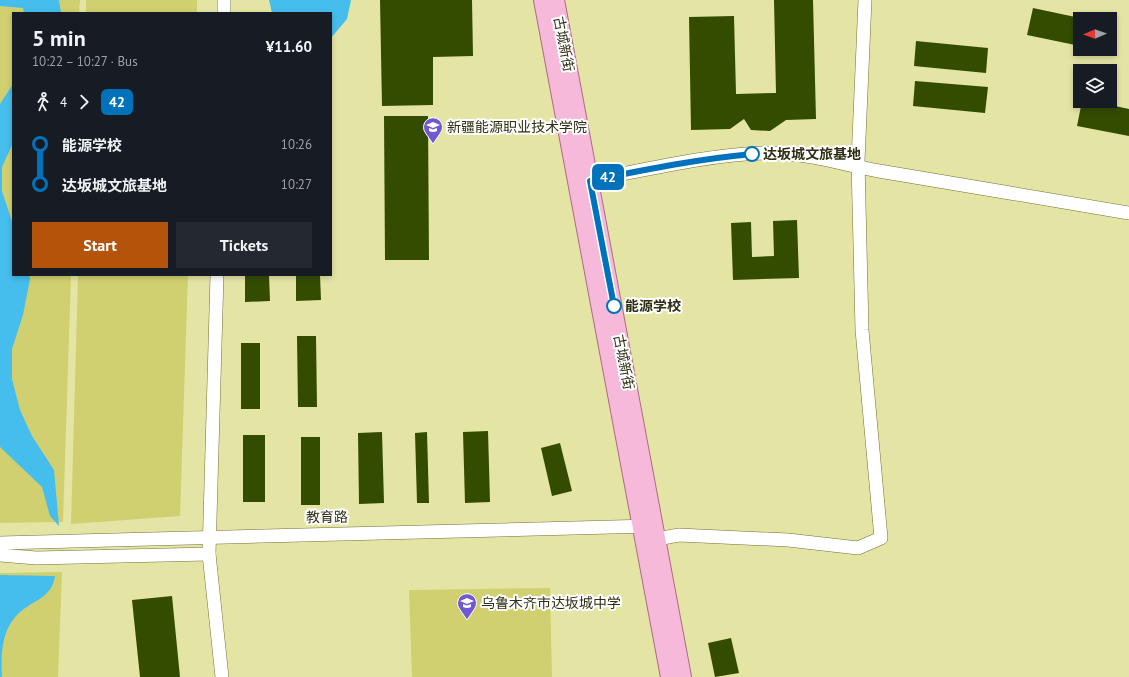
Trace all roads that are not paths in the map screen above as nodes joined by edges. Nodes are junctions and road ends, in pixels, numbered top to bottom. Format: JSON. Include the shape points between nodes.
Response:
{"nodes":[{"id":1,"x":224,"y":0,"type":"edge"},
{"id":2,"x":542,"y":0,"type":"edge"},
{"id":3,"x":556,"y":0,"type":"edge"},
{"id":4,"x":865,"y":0,"type":"edge"},
{"id":5,"x":224,"y":12,"type":"edge"},
{"id":6,"x":858,"y":167,"type":"junction"},
{"id":7,"x":583,"y":182,"type":"junction"},
{"id":8,"x":1129,"y":213,"type":"edge"},
{"id":9,"x":216,"y":276,"type":"edge"},
{"id":10,"x":651,"y":530,"type":"junction"},
{"id":11,"x":209,"y":536,"type":"junction"},
{"id":12,"x":0,"y":543,"type":"edge"},
{"id":13,"x":209,"y":554,"type":"junction"},
{"id":14,"x":0,"y":555,"type":"edge"},
{"id":15,"x":222,"y":677,"type":"edge"},
{"id":16,"x":669,"y":677,"type":"edge"},
{"id":17,"x":683,"y":677,"type":"edge"}],
"edges":[{"from":1,"to":5,"type":"street"},
{"from":2,"to":7,"type":"main road","name":"古城新街"},
{"from":3,"to":7,"type":"main road","name":"古城新街"},
{"from":4,"to":6,"type":"street"},
{"from":6,"to":7,"type":"street","via":[[812,157],[766,153],[709,158]]},
{"from":6,"to":8,"type":"street"},
{"from":6,"to":10,"type":"street","name":"教育路","via":[[862,330],[881,538],[858,548],[788,540],[679,535]]},
{"from":7,"to":10,"type":"main road","name":"古城新街"},
{"from":9,"to":11,"type":"street"},
{"from":10,"to":11,"type":"street","name":"教育路"},
{"from":10,"to":16,"type":"main road","name":"古城新街"},
{"from":10,"to":17,"type":"main road","name":"古城新街"},
{"from":11,"to":12,"type":"street","name":"教育路"},
{"from":11,"to":13,"type":"street"},
{"from":13,"to":14,"type":"street","via":[[36,558]]},
{"from":13,"to":15,"type":"street"}]}
